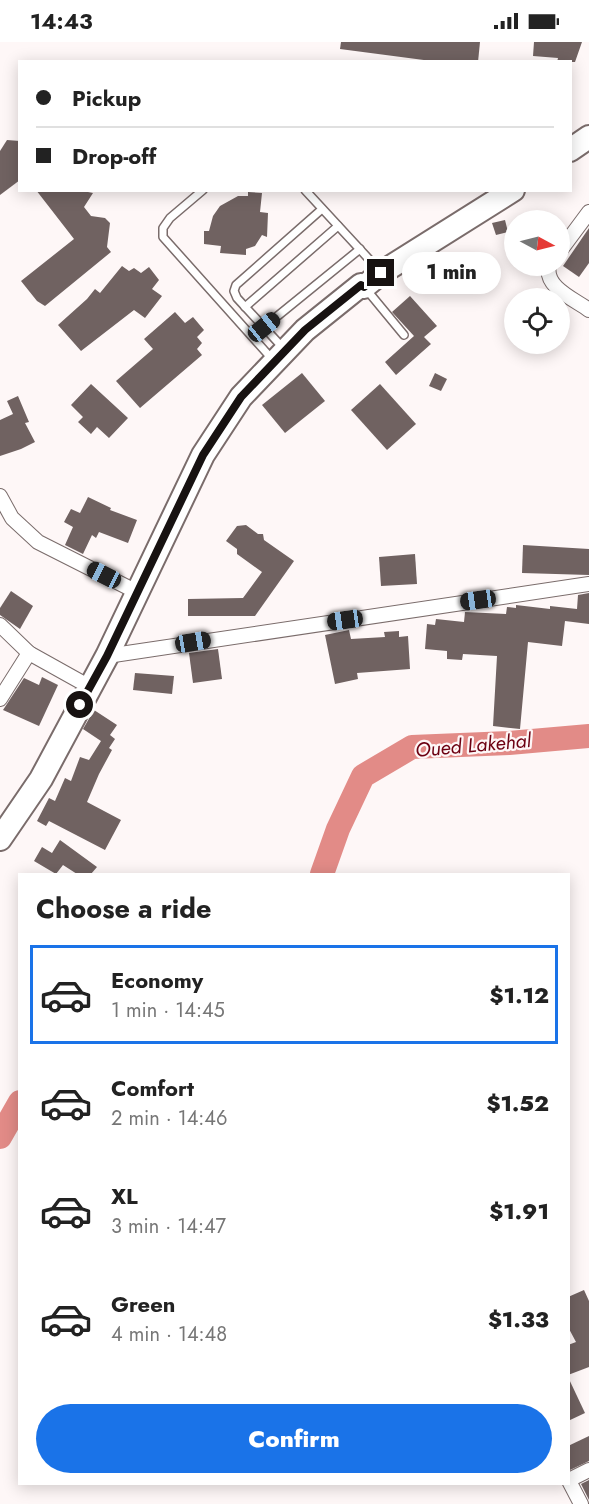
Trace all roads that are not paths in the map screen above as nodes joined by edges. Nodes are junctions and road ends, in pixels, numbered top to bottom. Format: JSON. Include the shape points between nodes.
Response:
{"nodes":[{"id":1,"x":201,"y":192,"type":"edge"},
{"id":2,"x":307,"y":192,"type":"edge"},
{"id":3,"x":510,"y":192,"type":"edge"},
{"id":4,"x":322,"y":209,"type":"junction"},
{"id":5,"x":589,"y":212,"type":"edge"},
{"id":6,"x":338,"y":226,"type":"junction"},
{"id":7,"x":570,"y":238,"type":"edge"},
{"id":8,"x":360,"y":249,"type":"junction"},
{"id":9,"x":549,"y":276,"type":"edge"},
{"id":10,"x":373,"y":280,"type":"junction"},
{"id":11,"x":245,"y":307,"type":"junction"},
{"id":12,"x":589,"y":310,"type":"edge"},
{"id":13,"x":264,"y":327,"type":"junction"},
{"id":14,"x":404,"y":335,"type":"dead end"},
{"id":15,"x":280,"y":356,"type":"junction"},
{"id":16,"x":0,"y":496,"type":"edge"},
{"id":17,"x":589,"y":584,"type":"edge"},
{"id":18,"x":137,"y":592,"type":"junction"},
{"id":19,"x":0,"y":625,"type":"edge"},
{"id":20,"x":29,"y":653,"type":"junction"},
{"id":21,"x":107,"y":656,"type":"junction"},
{"id":22,"x":90,"y":687,"type":"junction"},
{"id":23,"x":0,"y":699,"type":"edge"},
{"id":24,"x":0,"y":840,"type":"edge"},
{"id":25,"x":589,"y":1470,"type":"edge"},
{"id":26,"x":570,"y":1479,"type":"edge"},
{"id":27,"x":570,"y":1481,"type":"edge"},
{"id":28,"x":581,"y":1504,"type":"edge"}],
"edges":[{"from":1,"to":15,"type":"lane","via":[[170,218],[163,228],[163,237]]},
{"from":2,"to":4,"type":"lane"},
{"from":3,"to":10,"type":"highway"},
{"from":4,"to":6,"type":"lane"},
{"from":4,"to":11,"type":"lane","via":[[236,285],[234,291]]},
{"from":5,"to":7,"type":"street"},
{"from":6,"to":8,"type":"lane"},
{"from":6,"to":11,"type":"lane"},
{"from":8,"to":10,"type":"lane"},
{"from":8,"to":13,"type":"lane"},
{"from":9,"to":12,"type":"street","via":[[551,283]]},
{"from":10,"to":14,"type":"lane"},
{"from":10,"to":15,"type":"highway","via":[[361,285],[305,330]]},
{"from":11,"to":13,"type":"lane"},
{"from":13,"to":15,"type":"lane"},
{"from":15,"to":18,"type":"highway","via":[[241,397],[203,455]]},
{"from":16,"to":18,"type":"street","via":[[12,518],[39,542]]},
{"from":17,"to":21,"type":"street"},
{"from":18,"to":21,"type":"highway"},
{"from":19,"to":20,"type":"street"},
{"from":20,"to":22,"type":"street"},
{"from":20,"to":23,"type":"street"},
{"from":21,"to":22,"type":"highway"},
{"from":22,"to":24,"type":"highway","via":[[41,779]]},
{"from":25,"to":26,"type":"street"},
{"from":27,"to":28,"type":"street"}]}
